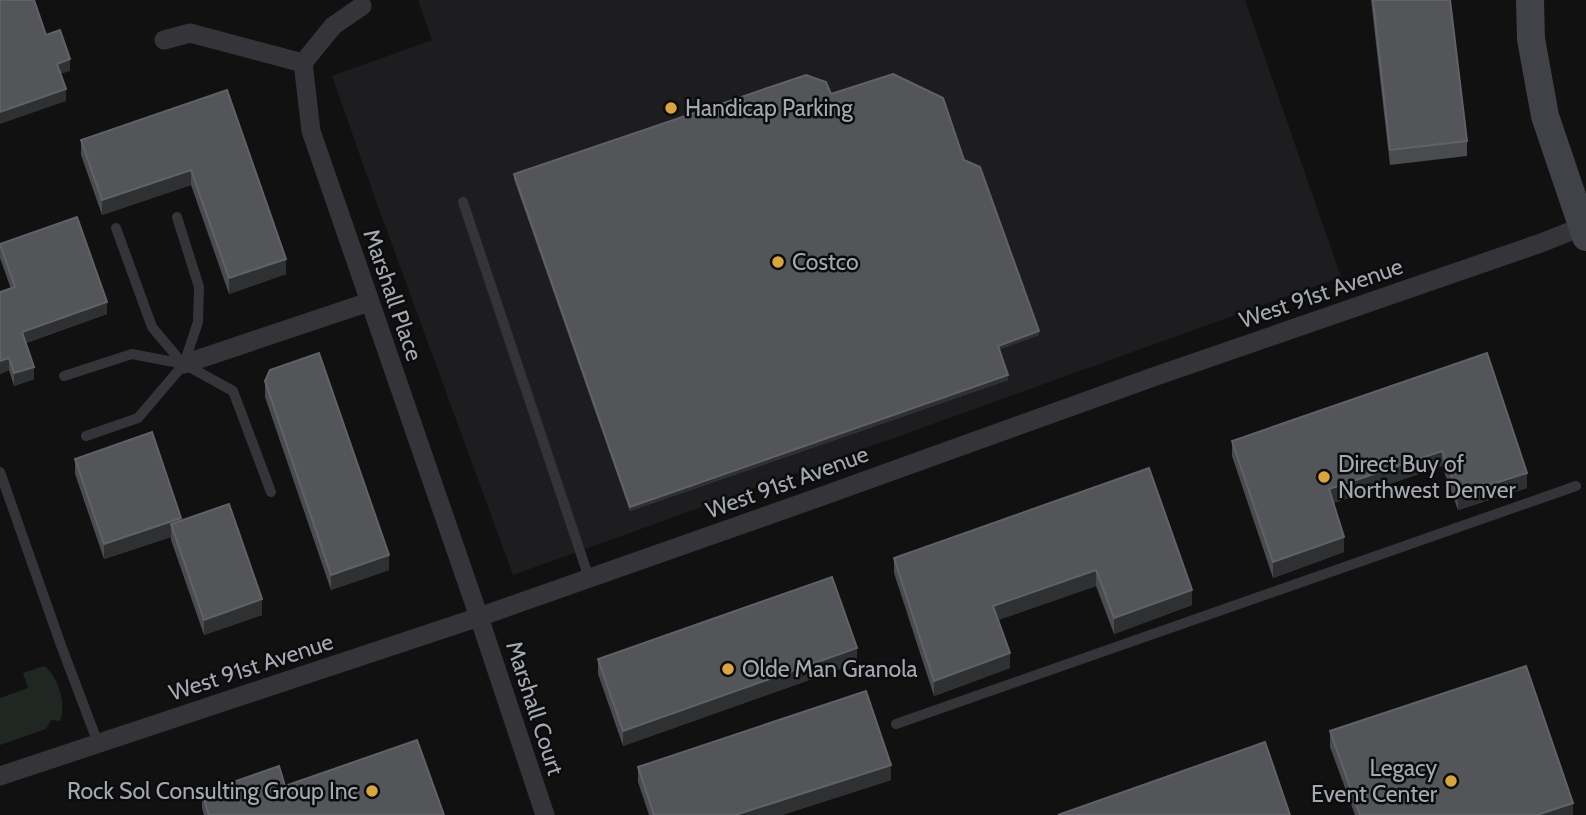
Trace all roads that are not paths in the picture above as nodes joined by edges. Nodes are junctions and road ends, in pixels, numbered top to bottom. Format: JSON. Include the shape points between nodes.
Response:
{"nodes":[{"id":1,"x":1530,"y":0,"type":"edge"},
{"id":2,"x":362,"y":6,"type":"dead end"},
{"id":3,"x":164,"y":40,"type":"dead end"},
{"id":4,"x":303,"y":63,"type":"junction"},
{"id":5,"x":463,"y":202,"type":"dead end"},
{"id":6,"x":177,"y":217,"type":"dead end"},
{"id":7,"x":116,"y":228,"type":"dead end"},
{"id":8,"x":1585,"y":230,"type":"edge"},
{"id":9,"x":369,"y":302,"type":"junction"},
{"id":10,"x":184,"y":365,"type":"junction"},
{"id":11,"x":65,"y":376,"type":"dead end"},
{"id":12,"x":86,"y":436,"type":"dead end"},
{"id":13,"x":0,"y":472,"type":"edge"},
{"id":14,"x":1576,"y":486,"type":"dead end"},
{"id":15,"x":271,"y":492,"type":"dead end"},
{"id":16,"x":589,"y":578,"type":"junction"},
{"id":17,"x":479,"y":617,"type":"junction"},
{"id":18,"x":896,"y":724,"type":"dead end"},
{"id":19,"x":98,"y":743,"type":"junction"},
{"id":20,"x":0,"y":775,"type":"edge"},
{"id":21,"x":545,"y":815,"type":"edge"}],
"edges":[{"from":1,"to":8,"type":"street","via":[[1531,39],[1545,116]]},
{"from":2,"to":4,"type":"street","via":[[333,26]]},
{"from":3,"to":4,"type":"street","via":[[190,33]]},
{"from":4,"to":9,"type":"street","name":"Marshall Place","via":[[311,131]]},
{"from":5,"to":16,"type":"lane"},
{"from":6,"to":10,"type":"lane","via":[[199,287],[198,322]]},
{"from":7,"to":10,"type":"lane","via":[[152,327]]},
{"from":8,"to":16,"type":"street","name":"West 91st Avenue","via":[[1156,376]]},
{"from":9,"to":10,"type":"street"},
{"from":9,"to":17,"type":"street","name":"Marshall Place"},
{"from":10,"to":11,"type":"lane","via":[[132,354]]},
{"from":10,"to":12,"type":"lane","via":[[138,418]]},
{"from":10,"to":15,"type":"lane","via":[[233,391]]},
{"from":13,"to":19,"type":"lane"},
{"from":14,"to":18,"type":"lane"},
{"from":16,"to":17,"type":"street","name":"West 91st Avenue"},
{"from":17,"to":19,"type":"street","name":"West 91st Avenue"},
{"from":17,"to":21,"type":"street","name":"Marshall Court"},
{"from":19,"to":20,"type":"street","name":"West 91st Avenue"}]}
